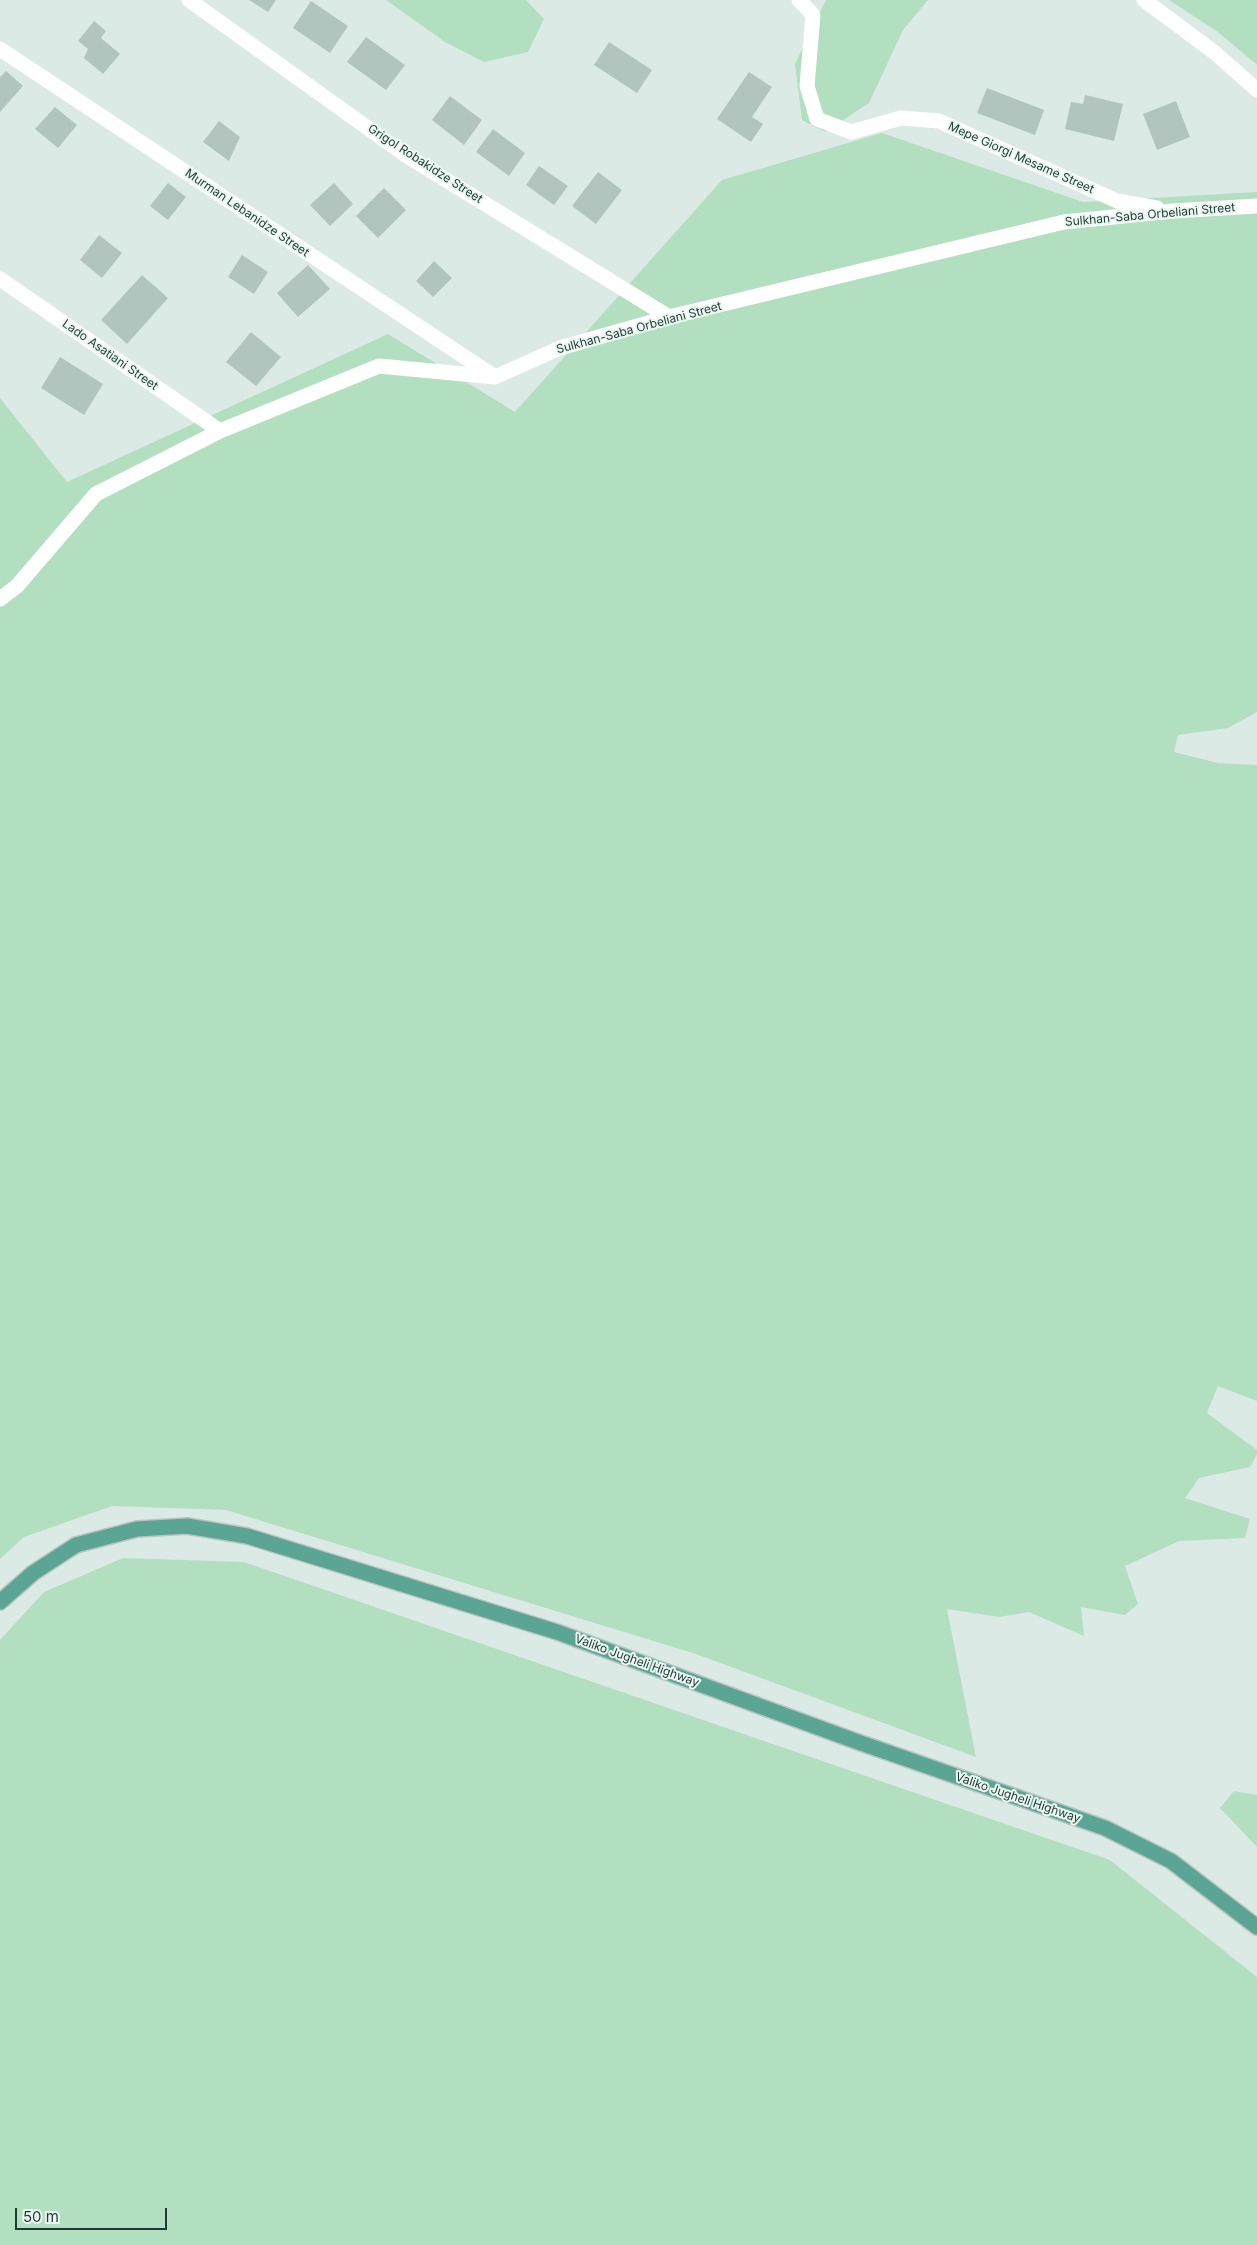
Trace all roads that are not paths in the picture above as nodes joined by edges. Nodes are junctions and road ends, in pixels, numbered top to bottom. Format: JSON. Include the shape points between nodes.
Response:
{"nodes":[{"id":1,"x":189,"y":0,"type":"edge"},
{"id":2,"x":799,"y":0,"type":"edge"},
{"id":3,"x":1144,"y":0,"type":"edge"},
{"id":4,"x":0,"y":49,"type":"edge"},
{"id":5,"x":1257,"y":90,"type":"edge"},
{"id":6,"x":1257,"y":206,"type":"edge"},
{"id":7,"x":1173,"y":211,"type":"junction"},
{"id":8,"x":0,"y":279,"type":"edge"},
{"id":9,"x":669,"y":317,"type":"junction"},
{"id":10,"x":495,"y":377,"type":"junction"},
{"id":11,"x":220,"y":431,"type":"junction"},
{"id":12,"x":0,"y":599,"type":"edge"},
{"id":13,"x":0,"y":1602,"type":"edge"},
{"id":14,"x":1257,"y":1926,"type":"edge"}],
"edges":[{"from":1,"to":9,"type":"street","name":"Grigol Robakidze Street","via":[[404,154]]},
{"from":2,"to":7,"type":"street","name":"Mepe Giorgi Mesame Street","via":[[813,15],[807,86],[817,119],[852,132],[901,118],[939,121],[1117,201]]},
{"from":3,"to":5,"type":"street","via":[[1214,52]]},
{"from":4,"to":10,"type":"street","name":"Murman Lebanidze Street"},
{"from":6,"to":7,"type":"street","name":"Sulkhan-Saba Orbeliani Street"},
{"from":7,"to":9,"type":"street","name":"Sulkhan-Saba Orbeliani Street","via":[[1064,222]]},
{"from":8,"to":11,"type":"street","name":"Lado Asatiani Street"},
{"from":9,"to":10,"type":"street","name":"Sulkhan-Saba Orbeliani Street","via":[[560,348]]},
{"from":10,"to":11,"type":"street","name":"Sulkhan-Saba Orbeliani Street","via":[[380,366]]},
{"from":11,"to":12,"type":"street","name":"Sulkhan-Saba Orbeliani Street","via":[[96,494],[17,586]]},
{"from":13,"to":14,"type":"main road","name":"Valiko Jugheli Highway","via":[[33,1573],[76,1545],[136,1529],[188,1526],[247,1536],[557,1632],[1105,1828],[1170,1861]]}]}
